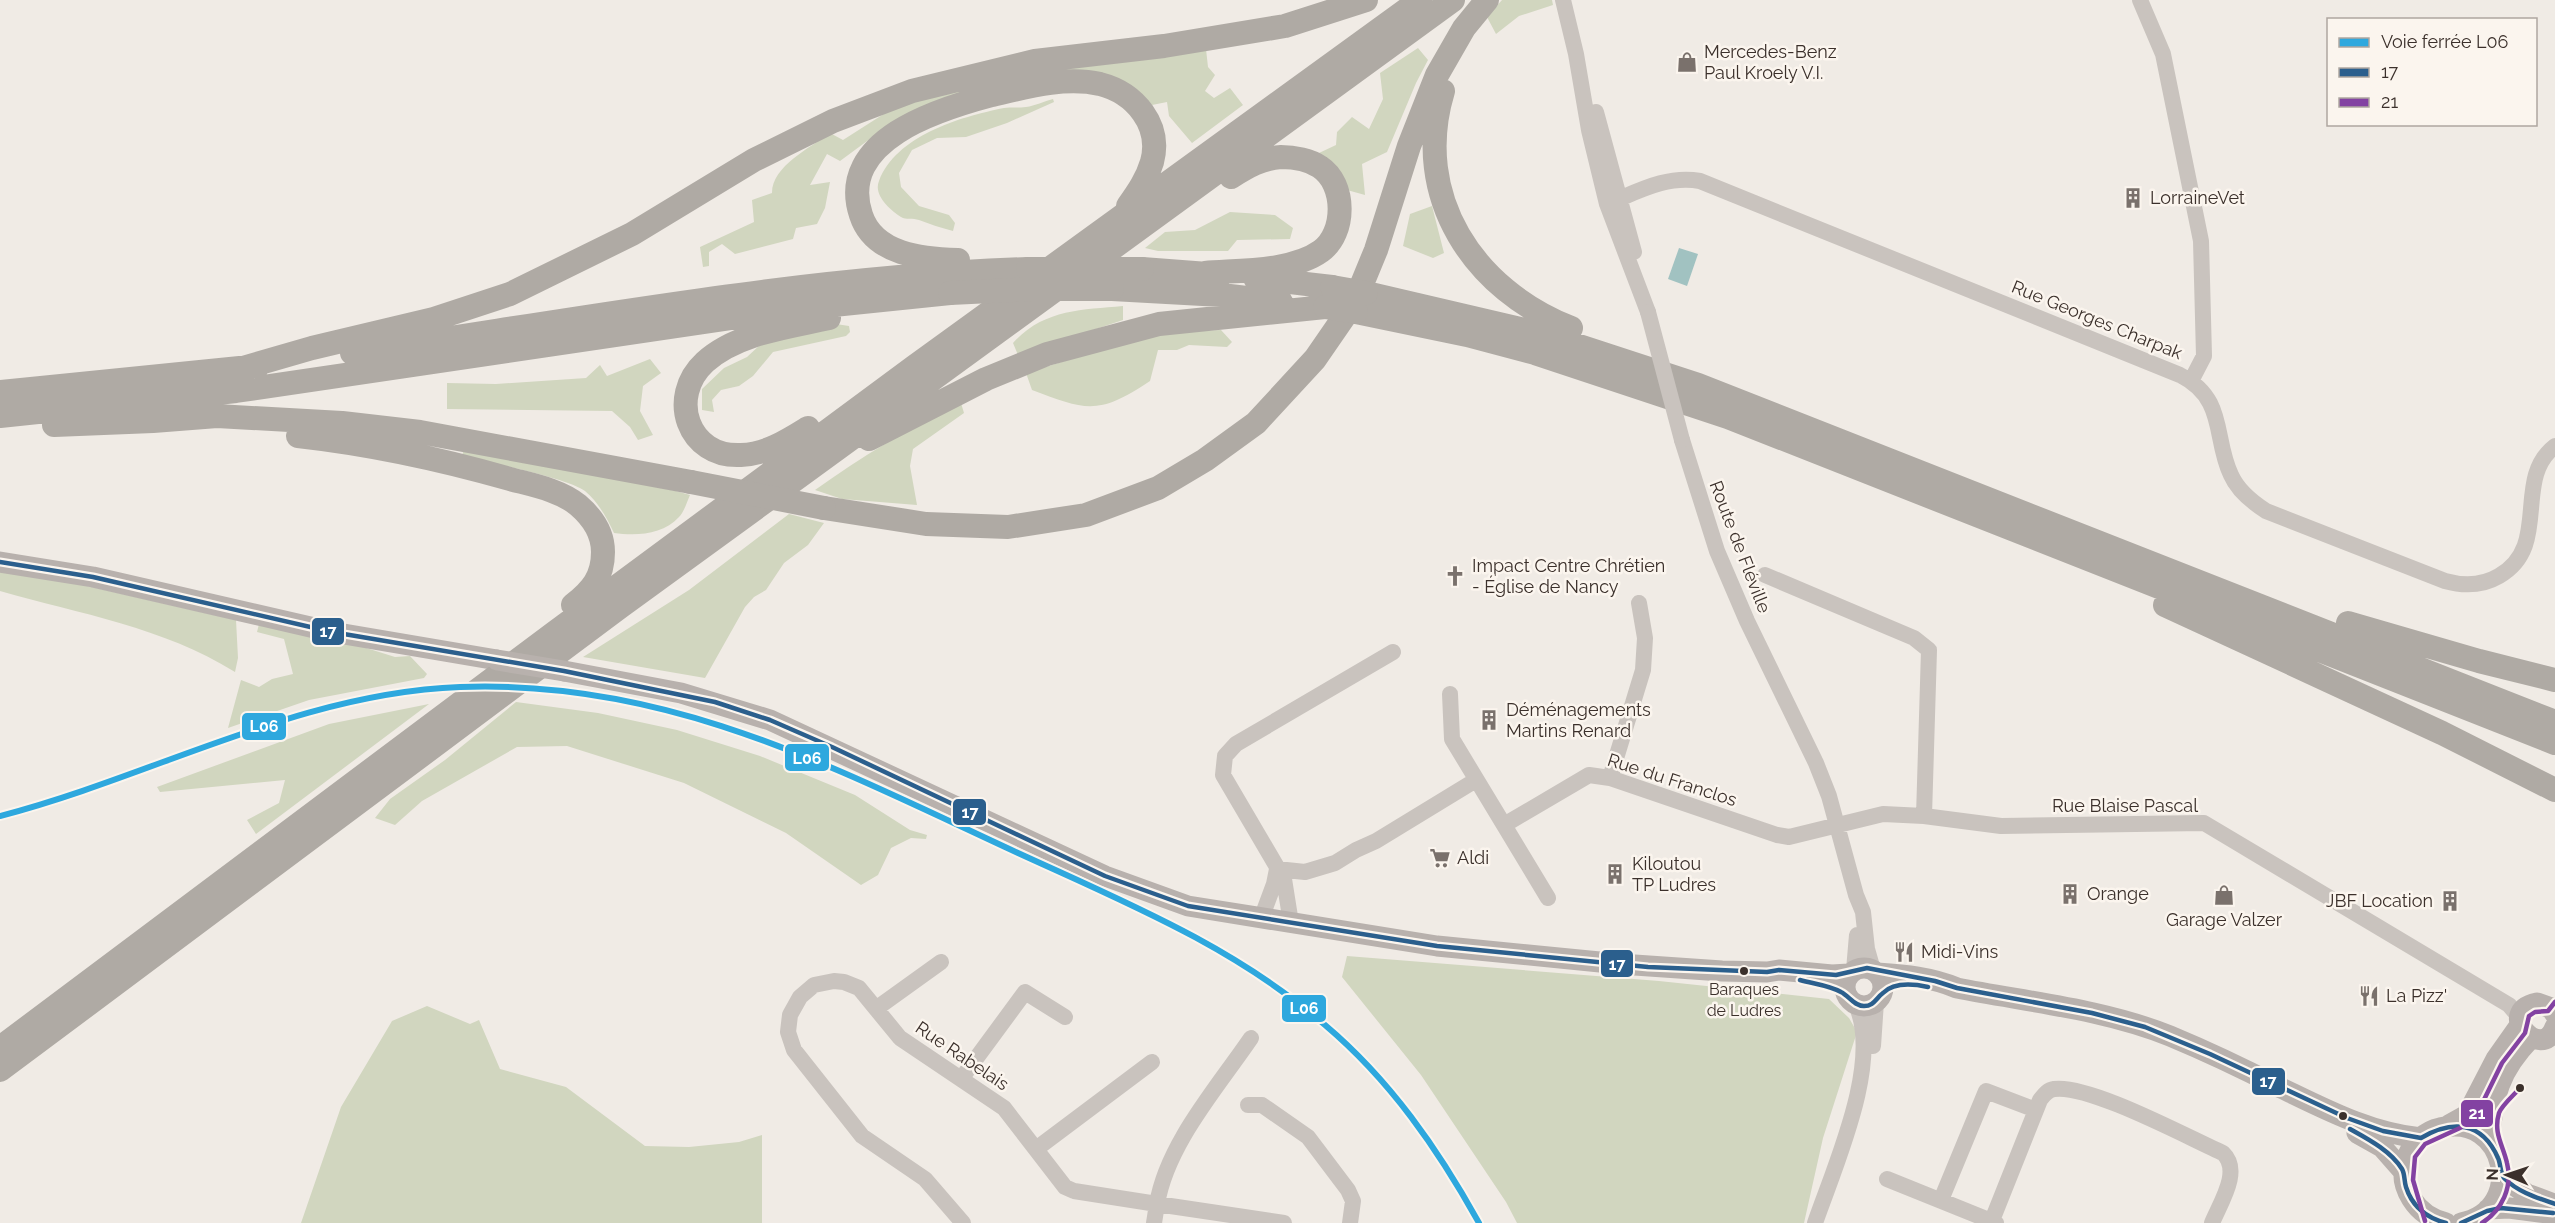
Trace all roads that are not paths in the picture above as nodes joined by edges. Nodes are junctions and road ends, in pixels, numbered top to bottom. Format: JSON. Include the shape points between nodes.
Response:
{"nodes":[{"id":1,"x":1366,"y":0,"type":"edge"},
{"id":2,"x":1420,"y":0,"type":"edge"},
{"id":3,"x":1453,"y":0,"type":"edge"},
{"id":4,"x":1487,"y":0,"type":"edge"},
{"id":5,"x":1563,"y":0,"type":"edge"},
{"id":6,"x":2140,"y":0,"type":"edge"},
{"id":7,"x":1464,"y":28,"type":"junction"},
{"id":8,"x":1613,"y":202,"type":"junction"},
{"id":9,"x":1122,"y":216,"type":"junction"},
{"id":10,"x":1110,"y":249,"type":"junction"},
{"id":11,"x":990,"y":265,"type":"junction"},
{"id":12,"x":1205,"y":273,"type":"junction"},
{"id":13,"x":1328,"y":297,"type":"junction"},
{"id":14,"x":867,"y":300,"type":"junction"},
{"id":15,"x":1361,"y":302,"type":"junction"},
{"id":16,"x":914,"y":367,"type":"junction"},
{"id":17,"x":243,"y":368,"type":"junction"},
{"id":18,"x":1653,"y":370,"type":"junction"},
{"id":19,"x":2191,"y":381,"type":"junction"},
{"id":20,"x":0,"y":392,"type":"edge"},
{"id":21,"x":0,"y":416,"type":"edge"},
{"id":22,"x":153,"y":422,"type":"junction"},
{"id":23,"x":0,"y":426,"type":"edge"},
{"id":24,"x":2555,"y":446,"type":"edge"},
{"id":25,"x":803,"y":473,"type":"junction"},
{"id":26,"x":2068,"y":552,"type":"junction"},
{"id":27,"x":2123,"y":552,"type":"junction"},
{"id":28,"x":0,"y":562,"type":"edge"},
{"id":29,"x":1765,"y":575,"type":"dead end"},
{"id":30,"x":1639,"y":603,"type":"dead end"},
{"id":31,"x":1394,"y":652,"type":"dead end"},
{"id":32,"x":528,"y":653,"type":"junction"},
{"id":33,"x":2555,"y":680,"type":"edge"},
{"id":34,"x":1450,"y":694,"type":"dead end"},
{"id":35,"x":2555,"y":722,"type":"edge"},
{"id":36,"x":2555,"y":743,"type":"edge"},
{"id":37,"x":1610,"y":778,"type":"junction"},
{"id":38,"x":1476,"y":780,"type":"junction"},
{"id":39,"x":2555,"y":790,"type":"edge"},
{"id":40,"x":1924,"y":816,"type":"junction"},
{"id":41,"x":1838,"y":824,"type":"junction"},
{"id":42,"x":1503,"y":825,"type":"junction"},
{"id":43,"x":1277,"y":869,"type":"junction"},
{"id":44,"x":1548,"y":898,"type":"dead end"},
{"id":45,"x":1261,"y":919,"type":"junction"},
{"id":46,"x":1292,"y":923,"type":"junction"},
{"id":47,"x":941,"y":962,"type":"dead end"},
{"id":48,"x":1864,"y":985,"type":"junction"},
{"id":49,"x":877,"y":1008,"type":"junction"},
{"id":50,"x":1065,"y":1017,"type":"dead end"},
{"id":51,"x":2539,"y":1017,"type":"edge"},
{"id":52,"x":1251,"y":1038,"type":"dead end"},
{"id":53,"x":0,"y":1048,"type":"edge"},
{"id":54,"x":1152,"y":1062,"type":"dead end"},
{"id":55,"x":0,"y":1070,"type":"edge"},
{"id":56,"x":961,"y":1079,"type":"junction"},
{"id":57,"x":1248,"y":1105,"type":"dead end"},
{"id":58,"x":2036,"y":1110,"type":"junction"},
{"id":59,"x":2328,"y":1112,"type":"junction"},
{"id":60,"x":2449,"y":1125,"type":"junction"},
{"id":61,"x":2421,"y":1138,"type":"junction"},
{"id":62,"x":2489,"y":1140,"type":"junction"},
{"id":63,"x":1036,"y":1149,"type":"junction"},
{"id":64,"x":2404,"y":1172,"type":"junction"},
{"id":65,"x":2503,"y":1178,"type":"junction"},
{"id":66,"x":1887,"y":1179,"type":"dead end"},
{"id":67,"x":1941,"y":1200,"type":"junction"},
{"id":68,"x":1157,"y":1204,"type":"junction"},
{"id":69,"x":2555,"y":1204,"type":"edge"},
{"id":70,"x":2488,"y":1209,"type":"junction"},
{"id":71,"x":2417,"y":1214,"type":"edge"},
{"id":72,"x":2555,"y":1214,"type":"edge"},
{"id":73,"x":1993,"y":1222,"type":"edge"},
{"id":74,"x":963,"y":1223,"type":"edge"},
{"id":75,"x":1154,"y":1223,"type":"edge"},
{"id":76,"x":1284,"y":1223,"type":"edge"},
{"id":77,"x":1350,"y":1223,"type":"edge"},
{"id":78,"x":1815,"y":1223,"type":"edge"},
{"id":79,"x":2212,"y":1223,"type":"edge"},
{"id":80,"x":2446,"y":1223,"type":"edge"},
{"id":81,"x":2461,"y":1223,"type":"edge"}],
"edges":[{"from":1,"to":17,"type":"highway","via":[[1285,26],[1164,46],[1035,61],[912,91],[823,126],[754,160],[632,234],[510,294],[434,319]]},
{"from":2,"to":9,"type":"highway"},
{"from":3,"to":10,"type":"highway"},
{"from":4,"to":7,"type":"highway"},
{"from":5,"to":8,"type":"street","name":"Route de Fléville","via":[[1591,96]]},
{"from":6,"to":19,"type":"street","via":[[2163,54],[2201,241],[2204,356]]},
{"from":7,"to":18,"type":"highway","via":[[1440,103],[1434,151],[1444,200],[1462,241],[1498,286],[1526,307],[1624,349]]},
{"from":7,"to":22,"type":"highway","bridge":true,"via":[[1437,75],[1408,146],[1376,250],[1355,301],[1314,359],[1247,429],[1205,460],[1158,488],[1086,515],[1008,527],[926,524],[420,432],[217,416]]},
{"from":8,"to":19,"type":"street","name":"Rue Georges Charpak","via":[[1676,178],[1700,182]]},
{"from":8,"to":41,"type":"street","name":"Route de Fléville","bridge":true,"via":[[1627,262],[1648,312],[1700,503],[1717,551],[1816,763]]},
{"from":9,"to":11,"type":"highway","via":[[1143,183],[1152,159],[1152,128],[1136,102],[1101,84],[1040,84],[971,101],[909,125],[885,140],[871,155],[859,179],[858,202],[863,222],[876,238],[895,250],[921,257]]},
{"from":9,"to":16,"type":"highway"},
{"from":10,"to":12,"type":"highway","via":[[1256,162],[1281,157],[1305,160],[1322,168],[1335,185],[1341,207],[1337,229],[1323,250],[1277,267]]},
{"from":10,"to":25,"type":"highway"},
{"from":11,"to":12,"type":"highway","bridge":true},
{"from":11,"to":17,"type":"highway","via":[[783,290]]},
{"from":12,"to":13,"type":"highway"},
{"from":13,"to":14,"type":"highway","bridge":true,"via":[[1032,289]]},
{"from":13,"to":15,"type":"highway","bridge":true},
{"from":13,"to":25,"type":"highway","via":[[1159,324],[1047,354],[987,379]]},
{"from":14,"to":16,"type":"highway","via":[[838,316],[741,341],[705,362],[692,378],[685,399],[688,423],[694,433],[717,452],[740,455],[767,450],[788,441],[877,384]]},
{"from":14,"to":21,"type":"highway","via":[[236,391]]},
{"from":15,"to":18,"type":"highway","via":[[1542,334]]},
{"from":15,"to":26,"type":"highway","via":[[1606,375],[1728,417]]},
{"from":16,"to":32,"type":"highway"},
{"from":17,"to":20,"type":"highway"},
{"from":18,"to":27,"type":"highway"},
{"from":19,"to":24,"type":"street","name":"Rue Georges Charpak","via":[[2215,414],[2230,475],[2251,501],[2266,511],[2456,584],[2494,579],[2519,558],[2530,532],[2536,478],[2545,454]]},
{"from":22,"to":23,"type":"highway"},
{"from":22,"to":32,"type":"highway","via":[[341,441],[477,470],[555,492],[577,504],[594,521],[603,544],[603,568],[591,591],[544,629]]},
{"from":25,"to":55,"type":"highway"},
{"from":26,"to":36,"type":"highway"},
{"from":26,"to":39,"type":"highway","via":[[2111,580],[2442,733]]},
{"from":27,"to":33,"type":"highway","via":[[2188,568],[2367,630]]},
{"from":27,"to":35,"type":"highway"},
{"from":28,"to":45,"type":"main road","bridge":true,"via":[[103,579],[332,632],[681,693],[752,714],[832,747],[1105,876],[1188,906]]},
{"from":29,"to":40,"type":"street","via":[[1914,638],[1929,650]]},
{"from":30,"to":37,"type":"street","via":[[1645,638],[1643,670]]},
{"from":31,"to":43,"type":"street","via":[[1236,744],[1225,756],[1223,775]]},
{"from":32,"to":53,"type":"highway"},
{"from":34,"to":38,"type":"street","via":[[1452,739]]},
{"from":37,"to":41,"type":"street","name":"Rue du Franclos","via":[[1777,835],[1789,837]]},
{"from":37,"to":42,"type":"street","name":"Rue du Franclos","via":[[1589,775]]},
{"from":38,"to":42,"type":"street"},
{"from":38,"to":43,"type":"street","via":[[1335,863],[1311,871]]},
{"from":40,"to":41,"type":"street","name":"Rue Blaise Pascal","via":[[1883,814]]},
{"from":40,"to":51,"type":"street","name":"Rue Blaise Pascal","via":[[2001,826],[2204,823]]},
{"from":41,"to":48,"type":"street","name":"Route de Fléville","via":[[1863,912],[1868,954]]},
{"from":42,"to":44,"type":"street"},
{"from":43,"to":45,"type":"street"},
{"from":43,"to":46,"type":"street","via":[[1287,889]]},
{"from":45,"to":46,"type":"main road"},
{"from":46,"to":48,"type":"main road","via":[[1460,948],[1648,967],[1779,970],[1832,975]]},
{"from":47,"to":49,"type":"street"},
{"from":48,"to":59,"type":"main road","via":[[1957,988],[2079,1011],[2148,1029]]},
{"from":48,"to":78,"type":"street","name":"Route de Fléville","via":[[1860,1081]]},
{"from":49,"to":56,"type":"street","name":"Rue Rabelais","via":[[900,1038]]},
{"from":49,"to":74,"type":"street","name":"Rue Rabelais","via":[[866,993],[851,984],[821,983],[807,990],[794,1005],[788,1024],[789,1041],[862,1136],[925,1179]]},
{"from":50,"to":56,"type":"street","via":[[1024,992]]},
{"from":51,"to":60,"type":"main road","via":[[2496,1059],[2467,1115]]},
{"from":51,"to":62,"type":"main road","via":[[2496,1092]]},
{"from":52,"to":68,"type":"street","via":[[1178,1145]]},
{"from":54,"to":63,"type":"street"},
{"from":56,"to":63,"type":"street","name":"Rue Rabelais","via":[[1004,1108]]},
{"from":57,"to":77,"type":"street","via":[[1262,1105],[1308,1137],[1348,1190],[1353,1201]]},
{"from":58,"to":67,"type":"street","via":[[1986,1091]]},
{"from":58,"to":73,"type":"street"},
{"from":58,"to":79,"type":"street","via":[[2045,1093],[2056,1089],[2101,1097],[2223,1153],[2229,1159],[2231,1175]]},
{"from":59,"to":61,"type":"main road","via":[[2381,1132]]},
{"from":59,"to":64,"type":"main road","via":[[2338,1123],[2382,1148]]},
{"from":60,"to":61,"type":"main road"},
{"from":60,"to":62,"type":"main road","via":[[2464,1126]]},
{"from":61,"to":64,"type":"main road","via":[[2409,1153]]},
{"from":62,"to":65,"type":"main road","via":[[2502,1164]]},
{"from":63,"to":68,"type":"street","name":"Rue Rabelais","via":[[1059,1180],[1074,1191]]},
{"from":64,"to":71,"type":"main road"},
{"from":65,"to":69,"type":"main road","via":[[2527,1194]]},
{"from":65,"to":70,"type":"main road"},
{"from":66,"to":67,"type":"street"},
{"from":67,"to":73,"type":"street"},
{"from":68,"to":75,"type":"street"},
{"from":68,"to":76,"type":"street","name":"Rue Rabelais"},
{"from":70,"to":72,"type":"main road"},
{"from":70,"to":81,"type":"main road"},
{"from":71,"to":80,"type":"main road"}]}
